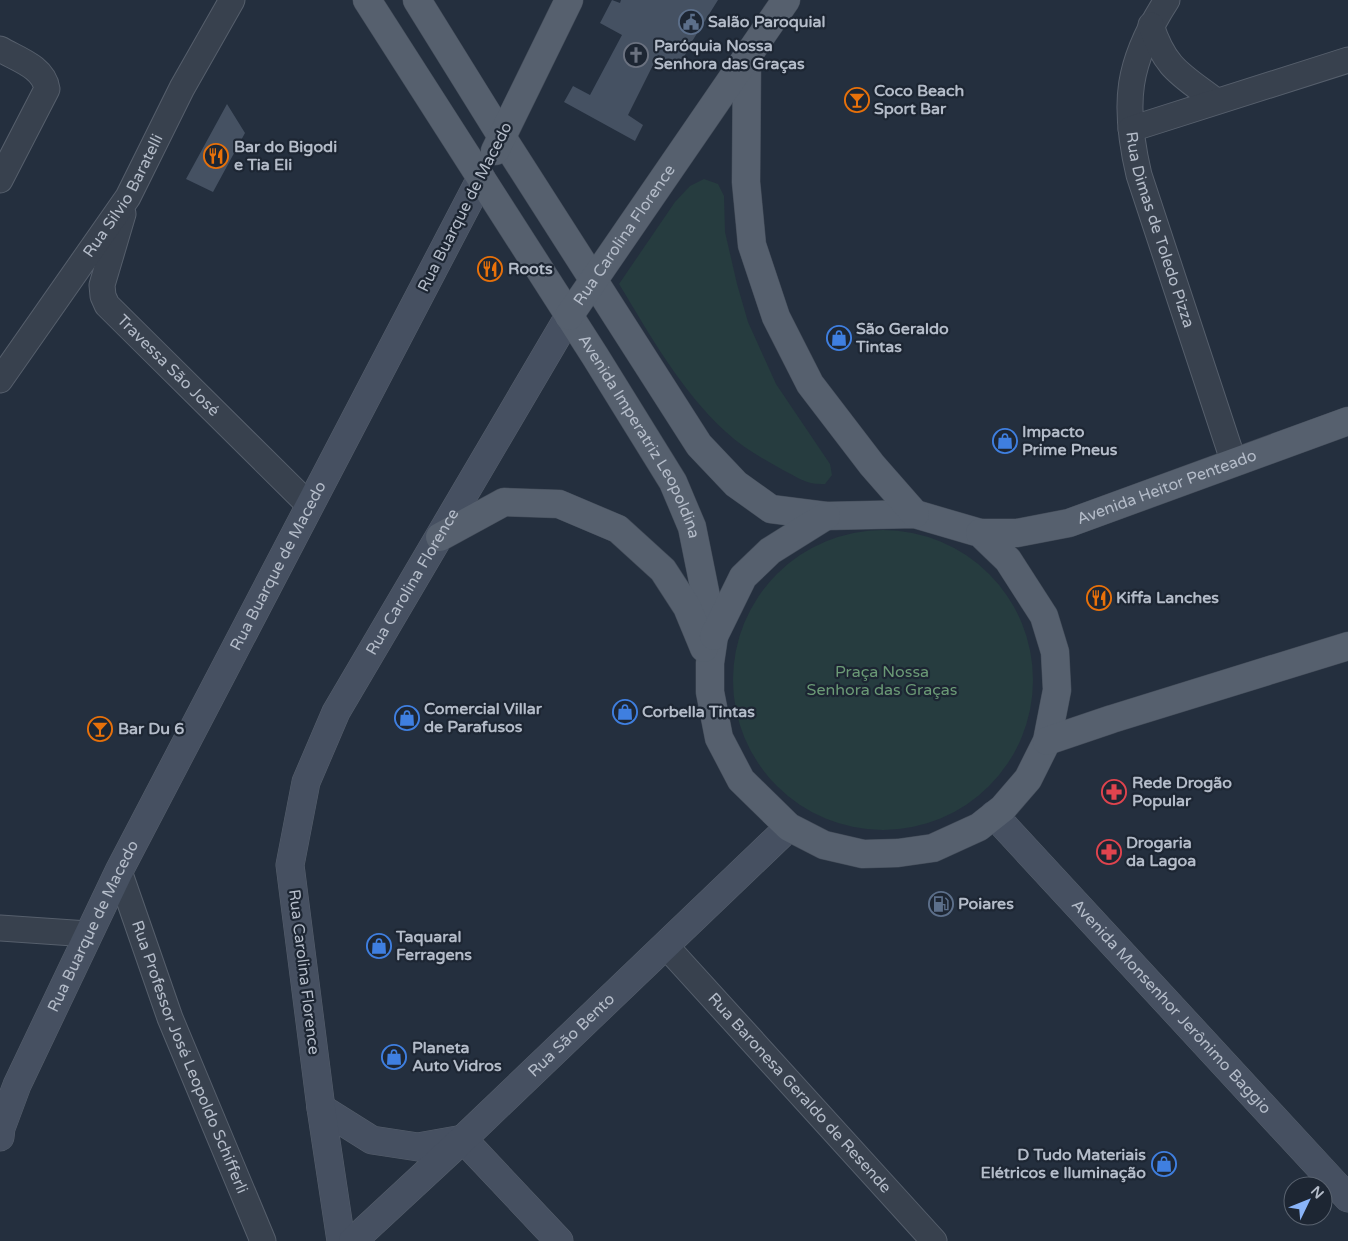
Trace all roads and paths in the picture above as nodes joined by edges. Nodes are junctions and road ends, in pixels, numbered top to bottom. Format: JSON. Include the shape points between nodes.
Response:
{"nodes":[{"id":1,"x":232,"y":0,"type":"edge"},
{"id":2,"x":366,"y":0,"type":"edge"},
{"id":3,"x":417,"y":0,"type":"edge"},
{"id":4,"x":569,"y":0,"type":"edge"},
{"id":5,"x":786,"y":0,"type":"edge"},
{"id":6,"x":1167,"y":0,"type":"edge"},
{"id":7,"x":1151,"y":25,"type":"junction"},
{"id":8,"x":0,"y":49,"type":"edge"},
{"id":9,"x":746,"y":58,"type":"junction"},
{"id":10,"x":1348,"y":60,"type":"edge"},
{"id":11,"x":1216,"y":102,"type":"junction"},
{"id":12,"x":1131,"y":129,"type":"junction"},
{"id":13,"x":502,"y":137,"type":"junction"},
{"id":14,"x":481,"y":178,"type":"junction"},
{"id":15,"x":0,"y":180,"type":"edge"},
{"id":16,"x":128,"y":197,"type":"junction"},
{"id":17,"x":594,"y":280,"type":"junction"},
{"id":18,"x":569,"y":316,"type":"junction"},
{"id":19,"x":0,"y":380,"type":"edge"},
{"id":20,"x":1348,"y":421,"type":"edge"},
{"id":21,"x":1234,"y":463,"type":"junction"},
{"id":22,"x":310,"y":506,"type":"junction"},
{"id":23,"x":915,"y":514,"type":"junction"},
{"id":24,"x":826,"y":516,"type":"junction"},
{"id":25,"x":980,"y":533,"type":"junction"},
{"id":26,"x":440,"y":537,"type":"junction"},
{"id":27,"x":714,"y":636,"type":"junction"},
{"id":28,"x":1344,"y":649,"type":"edge"},
{"id":29,"x":710,"y":663,"type":"junction"},
{"id":30,"x":1047,"y":742,"type":"junction"},
{"id":31,"x":994,"y":815,"type":"junction"},
{"id":32,"x":789,"y":827,"type":"junction"},
{"id":33,"x":119,"y":871,"type":"junction"},
{"id":34,"x":0,"y":928,"type":"edge"},
{"id":35,"x":88,"y":934,"type":"junction"},
{"id":36,"x":665,"y":945,"type":"junction"},
{"id":37,"x":321,"y":1108,"type":"junction"},
{"id":38,"x":0,"y":1138,"type":"edge"},
{"id":39,"x":463,"y":1139,"type":"junction"},
{"id":40,"x":1348,"y":1198,"type":"edge"},
{"id":41,"x":263,"y":1241,"type":"edge"},
{"id":42,"x":340,"y":1241,"type":"edge"},
{"id":43,"x":353,"y":1241,"type":"edge"},
{"id":44,"x":559,"y":1241,"type":"edge"},
{"id":45,"x":934,"y":1241,"type":"edge"}],
"edges":[{"from":1,"to":16,"type":"street","name":"Rua Silvio Baratelli","via":[[182,88]]},
{"from":2,"to":14,"type":"main road","name":"Avenida Imperatriz Leopoldina"},
{"from":3,"to":13,"type":"main road"},
{"from":4,"to":13,"type":"main road","name":"Rua Buarque de Macedo"},
{"from":5,"to":9,"type":"main road","name":"Rua Carolina Florence"},
{"from":6,"to":7,"type":"street","name":"Rua Dimas de Toledo Pizza"},
{"from":7,"to":11,"type":"street","via":[[1166,60]]},
{"from":7,"to":12,"type":"street","name":"Rua Dimas de Toledo Pizza","via":[[1135,63],[1130,85]]},
{"from":8,"to":15,"type":"street","via":[[39,72],[46,80],[47,89]]},
{"from":9,"to":17,"type":"main road","name":"Rua Carolina Florence"},
{"from":9,"to":23,"type":"main road","via":[[746,182],[752,244],[776,317],[810,384],[872,465]]},
{"from":10,"to":11,"type":"street"},
{"from":11,"to":12,"type":"street"},
{"from":12,"to":21,"type":"street","name":"Rua Dimas de Toledo Pizza","via":[[1138,174]]},
{"from":13,"to":14,"type":"main road","name":"Rua Buarque de Macedo"},
{"from":13,"to":17,"type":"main road"},
{"from":14,"to":18,"type":"main road","name":"Avenida Imperatriz Leopoldina"},
{"from":14,"to":22,"type":"main road","name":"Rua Buarque de Macedo"},
{"from":16,"to":19,"type":"street","name":"Rua Silvio Baratelli"},
{"from":16,"to":22,"type":"street","name":"Travessa São José","via":[[102,285],[106,305]]},
{"from":17,"to":18,"type":"main road","name":"Rua Carolina Florence"},
{"from":17,"to":24,"type":"main road","via":[[699,445],[736,484],[771,508]]},
{"from":18,"to":26,"type":"main road","name":"Rua Carolina Florence"},
{"from":18,"to":27,"type":"main road","name":"Avenida Imperatriz Leopoldina","via":[[674,482],[692,527]]},
{"from":20,"to":21,"type":"main road","name":"Avenida Heitor Penteado"},
{"from":21,"to":25,"type":"main road","name":"Avenida Heitor Penteado","via":[[1069,523],[1017,533]]},
{"from":22,"to":33,"type":"main road","name":"Rua Buarque de Macedo"},
{"from":23,"to":24,"type":"main road"},
{"from":23,"to":25,"type":"main road"},
{"from":24,"to":27,"type":"main road","via":[[770,551],[743,577]]},
{"from":25,"to":30,"type":"main road","via":[[1008,560],[1044,616],[1055,652],[1057,690]]},
{"from":26,"to":29,"type":"main road","via":[[504,502],[559,504],[618,529],[663,570],[687,607]]},
{"from":26,"to":37,"type":"main road","name":"Rua Carolina Florence","via":[[336,712],[306,782],[290,865]]},
{"from":27,"to":29,"type":"main road"},
{"from":28,"to":30,"type":"main road"},
{"from":29,"to":32,"type":"main road","via":[[710,692],[719,738],[741,780]]},
{"from":30,"to":31,"type":"main road","via":[[1028,778],[1004,808]]},
{"from":31,"to":32,"type":"main road","via":[[978,828],[933,848],[898,853],[863,854],[824,845]]},
{"from":31,"to":40,"type":"main road","name":"Avenida Monsenhor Jerônimo Baggio"},
{"from":32,"to":36,"type":"main road","name":"Rua São Bento"},
{"from":33,"to":35,"type":"main road","name":"Rua Buarque de Macedo"},
{"from":33,"to":41,"type":"street","name":"Rua Professor José Leopoldo Schifferli","via":[[170,1018]]},
{"from":34,"to":35,"type":"street"},
{"from":35,"to":38,"type":"main road","name":"Rua Buarque de Macedo","via":[[17,1085]]},
{"from":36,"to":39,"type":"main road","name":"Rua São Bento"},
{"from":36,"to":45,"type":"street","name":"Rua Baronesa Geraldo de Resende"},
{"from":37,"to":39,"type":"main road","via":[[372,1140],[418,1147]]},
{"from":37,"to":42,"type":"main road","name":"Rua Carolina Florence"},
{"from":39,"to":43,"type":"main road","name":"Rua São Bento"},
{"from":39,"to":44,"type":"main road"}]}
